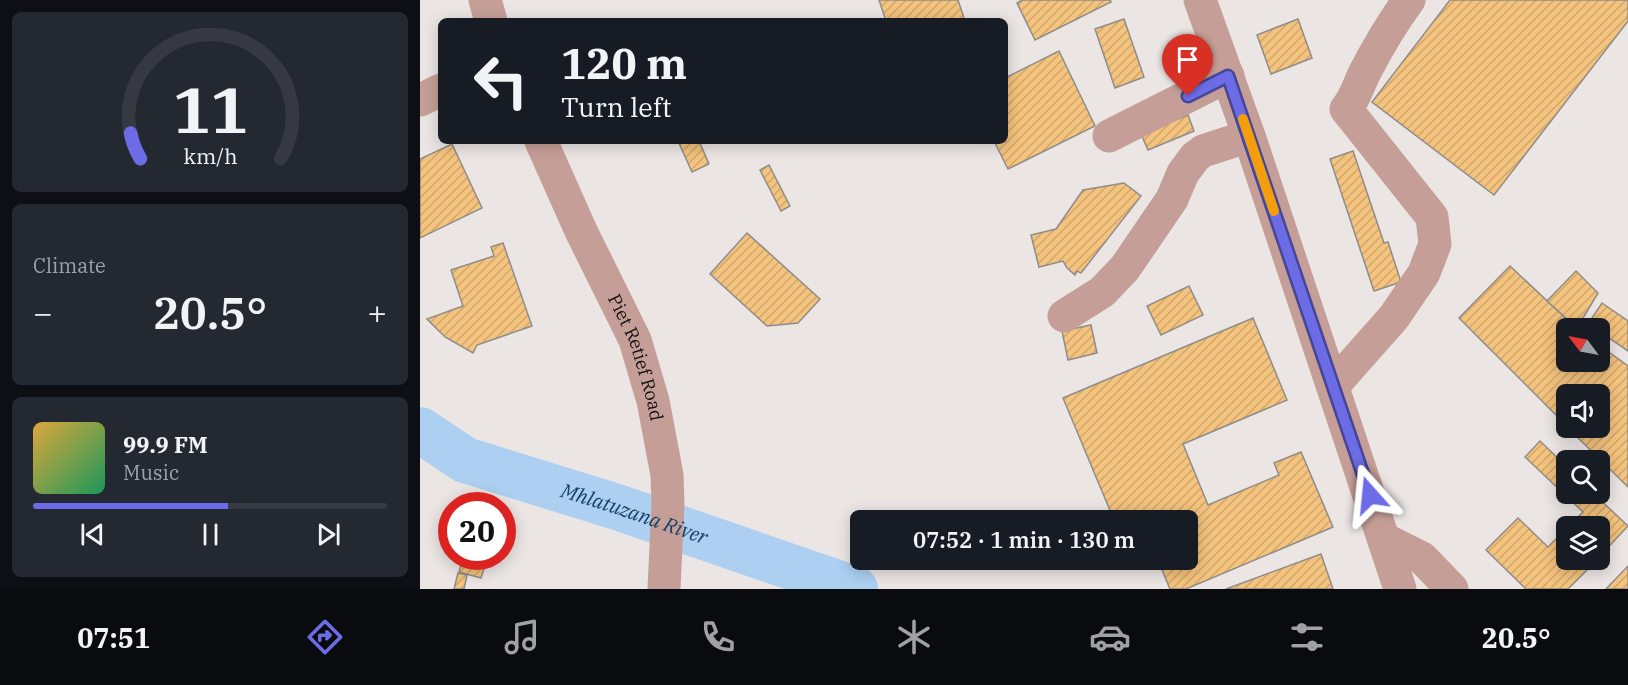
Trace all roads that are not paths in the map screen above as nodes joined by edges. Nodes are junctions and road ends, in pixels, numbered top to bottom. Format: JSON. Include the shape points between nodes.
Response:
{"nodes":[{"id":1,"x":485,"y":0,"type":"edge"},
{"id":2,"x":1200,"y":0,"type":"edge"},
{"id":3,"x":1409,"y":0,"type":"edge"},
{"id":4,"x":490,"y":18,"type":"edge"},
{"id":5,"x":1228,"y":76,"type":"junction"},
{"id":6,"x":438,"y":91,"type":"edge"},
{"id":7,"x":420,"y":100,"type":"edge"},
{"id":8,"x":1108,"y":136,"type":"dead end"},
{"id":9,"x":1249,"y":136,"type":"junction"},
{"id":10,"x":542,"y":144,"type":"edge"},
{"id":11,"x":1064,"y":316,"type":"dead end"},
{"id":12,"x":1333,"y":386,"type":"junction"},
{"id":13,"x":1384,"y":539,"type":"junction"},
{"id":14,"x":664,"y":589,"type":"edge"},
{"id":15,"x":1401,"y":589,"type":"edge"},
{"id":16,"x":1452,"y":589,"type":"edge"}],
"edges":[{"from":1,"to":4,"type":"street"},
{"from":2,"to":5,"type":"street"},
{"from":3,"to":12,"type":"street","via":[[1385,33],[1346,109],[1432,217],[1435,244],[1424,273],[1394,317]]},
{"from":5,"to":8,"type":"street"},
{"from":5,"to":9,"type":"street"},
{"from":6,"to":7,"type":"street"},
{"from":9,"to":11,"type":"street","via":[[1195,157],[1125,268],[1102,292]]},
{"from":9,"to":12,"type":"street"},
{"from":10,"to":14,"type":"street","name":"Piet Retief Road","via":[[635,340],[653,401],[667,475]]},
{"from":12,"to":13,"type":"street"},
{"from":13,"to":15,"type":"street"},
{"from":13,"to":16,"type":"street","via":[[1422,558]]}]}
